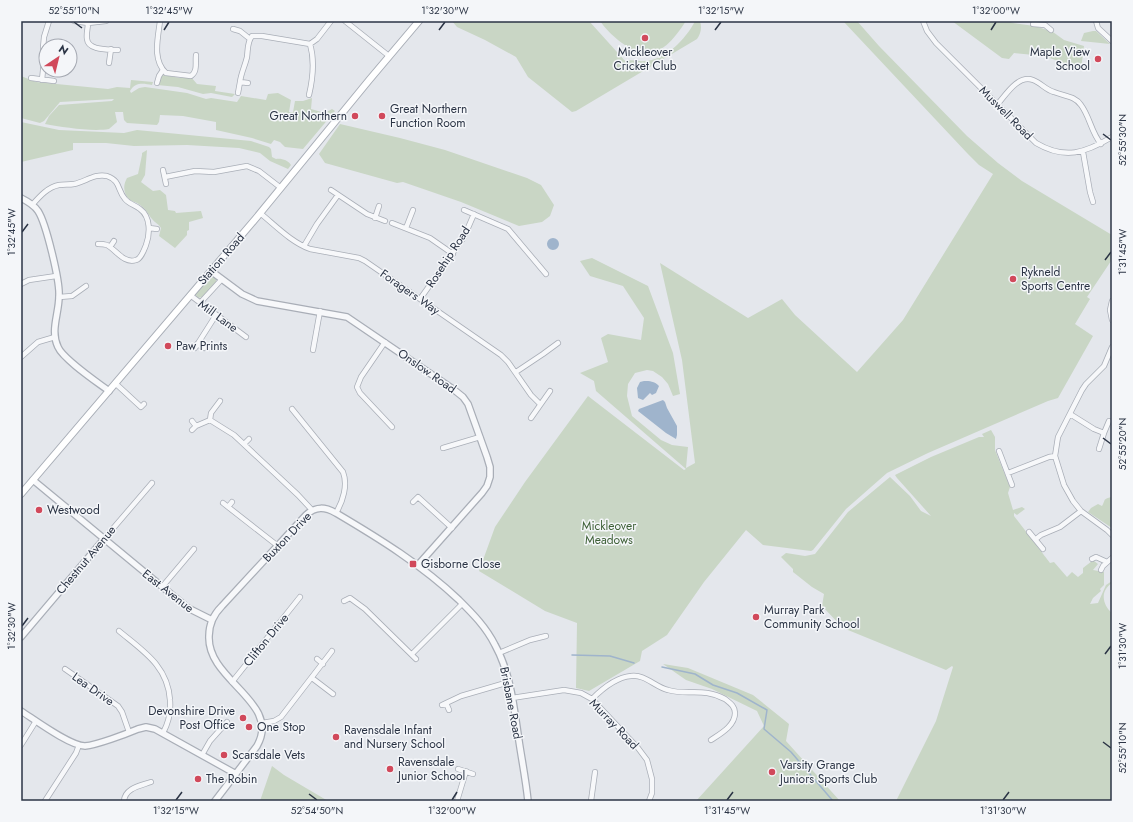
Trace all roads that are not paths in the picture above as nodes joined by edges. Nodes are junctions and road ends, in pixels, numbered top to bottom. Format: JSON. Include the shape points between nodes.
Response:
{"nodes":[{"id":1,"x":49,"y":21,"type":"edge"},
{"id":2,"x":74,"y":21,"type":"edge"},
{"id":3,"x":106,"y":21,"type":"edge"},
{"id":4,"x":160,"y":21,"type":"edge"},
{"id":5,"x":331,"y":21,"type":"edge"},
{"id":6,"x":345,"y":21,"type":"edge"},
{"id":7,"x":419,"y":21,"type":"edge"},
{"id":8,"x":923,"y":21,"type":"edge"},
{"id":9,"x":1096,"y":21,"type":"edge"},
{"id":10,"x":88,"y":23,"type":"junction"},
{"id":11,"x":1046,"y":23,"type":"edge"},
{"id":12,"x":1033,"y":24,"type":"dead end"},
{"id":13,"x":233,"y":29,"type":"dead end"},
{"id":14,"x":1050,"y":30,"type":"dead end"},
{"id":15,"x":250,"y":38,"type":"junction"},
{"id":16,"x":1112,"y":42,"type":"edge"},
{"id":17,"x":310,"y":44,"type":"junction"},
{"id":18,"x":111,"y":49,"type":"junction"},
{"id":19,"x":118,"y":50,"type":"dead end"},
{"id":20,"x":196,"y":55,"type":"dead end"},
{"id":21,"x":389,"y":56,"type":"junction"},
{"id":22,"x":109,"y":63,"type":"dead end"},
{"id":23,"x":163,"y":70,"type":"junction"},
{"id":24,"x":30,"y":78,"type":"dead end"},
{"id":25,"x":42,"y":80,"type":"junction"},
{"id":26,"x":54,"y":81,"type":"dead end"},
{"id":27,"x":240,"y":82,"type":"junction"},
{"id":28,"x":157,"y":83,"type":"dead end"},
{"id":29,"x":248,"y":83,"type":"dead end"},
{"id":30,"x":238,"y":93,"type":"dead end"},
{"id":31,"x":309,"y":95,"type":"dead end"},
{"id":32,"x":997,"y":105,"type":"junction"},
{"id":33,"x":1112,"y":137,"type":"edge"},
{"id":34,"x":1101,"y":144,"type":"junction"},
{"id":35,"x":1083,"y":152,"type":"junction"},
{"id":36,"x":163,"y":170,"type":"dead end"},
{"id":37,"x":164,"y":177,"type":"junction"},
{"id":38,"x":166,"y":184,"type":"dead end"},
{"id":39,"x":281,"y":188,"type":"junction"},
{"id":40,"x":332,"y":190,"type":"dead end"},
{"id":41,"x":338,"y":194,"type":"junction"},
{"id":42,"x":21,"y":198,"type":"edge"},
{"id":43,"x":1093,"y":202,"type":"dead end"},
{"id":44,"x":32,"y":205,"type":"junction"},
{"id":45,"x":379,"y":206,"type":"dead end"},
{"id":46,"x":413,"y":210,"type":"dead end"},
{"id":47,"x":464,"y":210,"type":"dead end"},
{"id":48,"x":260,"y":213,"type":"junction"},
{"id":49,"x":474,"y":214,"type":"junction"},
{"id":50,"x":375,"y":218,"type":"junction"},
{"id":51,"x":385,"y":221,"type":"dead end"},
{"id":52,"x":392,"y":223,"type":"dead end"},
{"id":53,"x":149,"y":228,"type":"junction"},
{"id":54,"x":406,"y":228,"type":"junction"},
{"id":55,"x":157,"y":229,"type":"dead end"},
{"id":56,"x":114,"y":241,"type":"dead end"},
{"id":57,"x":98,"y":244,"type":"dead end"},
{"id":58,"x":304,"y":246,"type":"junction"},
{"id":59,"x":110,"y":247,"type":"junction"},
{"id":60,"x":452,"y":254,"type":"junction"},
{"id":61,"x":211,"y":271,"type":"junction"},
{"id":62,"x":546,"y":274,"type":"dead end"},
{"id":63,"x":56,"y":276,"type":"junction"},
{"id":64,"x":222,"y":279,"type":"junction"},
{"id":65,"x":21,"y":284,"type":"edge"},
{"id":66,"x":86,"y":286,"type":"dead end"},
{"id":67,"x":190,"y":295,"type":"junction"},
{"id":68,"x":59,"y":297,"type":"junction"},
{"id":69,"x":420,"y":299,"type":"junction"},
{"id":70,"x":1112,"y":301,"type":"edge"},
{"id":71,"x":200,"y":303,"type":"junction"},
{"id":72,"x":320,"y":311,"type":"junction"},
{"id":73,"x":216,"y":315,"type":"junction"},
{"id":74,"x":1112,"y":320,"type":"edge"},
{"id":75,"x":54,"y":337,"type":"junction"},
{"id":76,"x":246,"y":337,"type":"dead end"},
{"id":77,"x":309,"y":342,"type":"dead end"},
{"id":78,"x":385,"y":342,"type":"junction"},
{"id":79,"x":314,"y":343,"type":"junction"},
{"id":80,"x":558,"y":343,"type":"dead end"},
{"id":81,"x":1112,"y":347,"type":"edge"},
{"id":82,"x":204,"y":348,"type":"dead end"},
{"id":83,"x":313,"y":350,"type":"dead end"},
{"id":84,"x":21,"y":357,"type":"edge"},
{"id":85,"x":516,"y":372,"type":"junction"},
{"id":86,"x":115,"y":383,"type":"junction"},
{"id":87,"x":108,"y":391,"type":"junction"},
{"id":88,"x":550,"y":391,"type":"dead end"},
{"id":89,"x":220,"y":401,"type":"dead end"},
{"id":90,"x":144,"y":404,"type":"dead end"},
{"id":91,"x":540,"y":404,"type":"junction"},
{"id":92,"x":292,"y":409,"type":"dead end"},
{"id":93,"x":1070,"y":414,"type":"junction"},
{"id":94,"x":391,"y":418,"type":"dead end"},
{"id":95,"x":531,"y":418,"type":"dead end"},
{"id":96,"x":210,"y":420,"type":"junction"},
{"id":97,"x":192,"y":421,"type":"dead end"},
{"id":98,"x":1110,"y":421,"type":"dead end"},
{"id":99,"x":387,"y":422,"type":"junction"},
{"id":100,"x":196,"y":426,"type":"junction"},
{"id":101,"x":392,"y":427,"type":"dead end"},
{"id":102,"x":192,"y":430,"type":"dead end"},
{"id":103,"x":1104,"y":433,"type":"junction"},
{"id":104,"x":480,"y":437,"type":"junction"},
{"id":105,"x":249,"y":438,"type":"dead end"},
{"id":106,"x":244,"y":444,"type":"junction"},
{"id":107,"x":443,"y":448,"type":"dead end"},
{"id":108,"x":1099,"y":449,"type":"dead end"},
{"id":109,"x":999,"y":451,"type":"dead end"},
{"id":110,"x":1055,"y":456,"type":"junction"},
{"id":111,"x":1008,"y":473,"type":"junction"},
{"id":112,"x":33,"y":480,"type":"junction"},
{"id":113,"x":152,"y":483,"type":"dead end"},
{"id":114,"x":1012,"y":485,"type":"dead end"},
{"id":115,"x":21,"y":494,"type":"edge"},
{"id":116,"x":232,"y":502,"type":"dead end"},
{"id":117,"x":413,"y":502,"type":"dead end"},
{"id":118,"x":223,"y":503,"type":"dead end"},
{"id":119,"x":228,"y":507,"type":"junction"},
{"id":120,"x":312,"y":510,"type":"junction"},
{"id":121,"x":1080,"y":511,"type":"junction"},
{"id":122,"x":336,"y":513,"type":"junction"},
{"id":123,"x":452,"y":528,"type":"junction"},
{"id":124,"x":1029,"y":532,"type":"dead end"},
{"id":125,"x":1112,"y":535,"type":"edge"},
{"id":126,"x":104,"y":539,"type":"junction"},
{"id":127,"x":1036,"y":539,"type":"junction"},
{"id":128,"x":278,"y":546,"type":"junction"},
{"id":129,"x":194,"y":549,"type":"dead end"},
{"id":130,"x":1043,"y":550,"type":"dead end"},
{"id":131,"x":1112,"y":558,"type":"edge"},
{"id":132,"x":1092,"y":559,"type":"dead end"},
{"id":133,"x":1107,"y":562,"type":"junction"},
{"id":134,"x":418,"y":565,"type":"junction"},
{"id":135,"x":1101,"y":570,"type":"dead end"},
{"id":136,"x":162,"y":587,"type":"junction"},
{"id":137,"x":300,"y":598,"type":"dead end"},
{"id":138,"x":344,"y":601,"type":"dead end"},
{"id":139,"x":462,"y":604,"type":"junction"},
{"id":140,"x":280,"y":611,"type":"dead end"},
{"id":141,"x":286,"y":616,"type":"junction"},
{"id":142,"x":212,"y":620,"type":"junction"},
{"id":143,"x":119,"y":631,"type":"dead end"},
{"id":144,"x":534,"y":631,"type":"dead end"},
{"id":145,"x":546,"y":636,"type":"dead end"},
{"id":146,"x":21,"y":637,"type":"edge"},
{"id":147,"x":536,"y":638,"type":"junction"},
{"id":148,"x":332,"y":651,"type":"dead end"},
{"id":149,"x":499,"y":653,"type":"junction"},
{"id":150,"x":412,"y":654,"type":"junction"},
{"id":151,"x":317,"y":659,"type":"dead end"},
{"id":152,"x":416,"y":660,"type":"dead end"},
{"id":153,"x":323,"y":664,"type":"junction"},
{"id":154,"x":65,"y":669,"type":"dead end"},
{"id":155,"x":312,"y":678,"type":"junction"},
{"id":156,"x":232,"y":682,"type":"junction"},
{"id":157,"x":509,"y":682,"type":"junction"},
{"id":158,"x":333,"y":694,"type":"dead end"},
{"id":159,"x":512,"y":698,"type":"junction"},
{"id":160,"x":592,"y":699,"type":"junction"},
{"id":161,"x":449,"y":710,"type":"dead end"},
{"id":162,"x":21,"y":711,"type":"edge"},
{"id":163,"x":36,"y":721,"type":"junction"},
{"id":164,"x":227,"y":722,"type":"dead end"},
{"id":165,"x":262,"y":723,"type":"junction"},
{"id":166,"x":129,"y":732,"type":"junction"},
{"id":167,"x":163,"y":733,"type":"junction"},
{"id":168,"x":711,"y":740,"type":"dead end"},
{"id":169,"x":21,"y":745,"type":"edge"},
{"id":170,"x":79,"y":745,"type":"junction"},
{"id":171,"x":202,"y":755,"type":"junction"},
{"id":172,"x":458,"y":769,"type":"dead end"},
{"id":173,"x":466,"y":771,"type":"junction"},
{"id":174,"x":595,"y":772,"type":"dead end"},
{"id":175,"x":236,"y":774,"type":"junction"},
{"id":176,"x":473,"y":774,"type":"dead end"},
{"id":177,"x":151,"y":782,"type":"dead end"},
{"id":178,"x":45,"y":801,"type":"edge"},
{"id":179,"x":124,"y":801,"type":"edge"},
{"id":180,"x":214,"y":801,"type":"edge"},
{"id":181,"x":457,"y":801,"type":"edge"},
{"id":182,"x":528,"y":801,"type":"edge"},
{"id":183,"x":591,"y":801,"type":"edge"},
{"id":184,"x":649,"y":801,"type":"edge"}],
"edges":[{"from":1,"to":25,"type":"street","via":[[43,48]]},
{"from":2,"to":10,"type":"street"},
{"from":3,"to":10,"type":"street"},
{"from":4,"to":23,"type":"street","via":[[157,47]]},
{"from":5,"to":17,"type":"street"},
{"from":6,"to":21,"type":"street"},
{"from":7,"to":21,"type":"main road","name":"Station Road"},
{"from":8,"to":32,"type":"street","name":"Muswell Road","via":[[932,39]]},
{"from":9,"to":16,"type":"street","via":[[1098,28]]},
{"from":10,"to":18,"type":"street","via":[[87,39],[90,45]]},
{"from":11,"to":12,"type":"street"},
{"from":11,"to":14,"type":"street"},
{"from":13,"to":15,"type":"street"},
{"from":15,"to":17,"type":"street","via":[[256,36]]},
{"from":15,"to":27,"type":"street"},
{"from":17,"to":31,"type":"street","via":[[313,59]]},
{"from":18,"to":19,"type":"street"},
{"from":18,"to":22,"type":"street"},
{"from":20,"to":23,"type":"street","via":[[196,70],[191,76],[168,74]]},
{"from":21,"to":39,"type":"main road","name":"Station Road"},
{"from":23,"to":28,"type":"street","via":[[158,76]]},
{"from":24,"to":25,"type":"street"},
{"from":25,"to":26,"type":"street"},
{"from":27,"to":29,"type":"street"},
{"from":27,"to":30,"type":"street"},
{"from":32,"to":34,"type":"street","via":[[1020,81],[1032,80],[1051,91],[1078,101]]},
{"from":32,"to":35,"type":"street","name":"Muswell Road","via":[[1041,146],[1070,153]]},
{"from":33,"to":34,"type":"street","name":"Muswell Road"},
{"from":34,"to":35,"type":"street","name":"Muswell Road"},
{"from":35,"to":43,"type":"street"},
{"from":36,"to":37,"type":"street"},
{"from":37,"to":38,"type":"street"},
{"from":37,"to":39,"type":"street","via":[[247,166],[259,171]]},
{"from":39,"to":48,"type":"main road","name":"Station Road"},
{"from":40,"to":41,"type":"street"},
{"from":41,"to":50,"type":"street"},
{"from":41,"to":58,"type":"street"},
{"from":42,"to":44,"type":"street"},
{"from":44,"to":53,"type":"street","via":[[54,187],[105,176],[117,183],[127,201],[143,211]]},
{"from":44,"to":63,"type":"street","via":[[38,210]]},
{"from":45,"to":50,"type":"street"},
{"from":46,"to":54,"type":"street"},
{"from":47,"to":49,"type":"street"},
{"from":48,"to":58,"type":"street","name":"Foragers Way"},
{"from":48,"to":61,"type":"main road","name":"Station Road"},
{"from":49,"to":60,"type":"street","name":"Rosehip Road","via":[[464,237]]},
{"from":49,"to":62,"type":"street","via":[[508,230]]},
{"from":50,"to":51,"type":"street"},
{"from":52,"to":54,"type":"street"},
{"from":53,"to":55,"type":"street"},
{"from":53,"to":59,"type":"street","via":[[146,246],[140,258],[136,260],[125,259]]},
{"from":54,"to":60,"type":"street","via":[[430,238]]},
{"from":56,"to":59,"type":"street"},
{"from":57,"to":59,"type":"street"},
{"from":58,"to":69,"type":"street","name":"Foragers Way","via":[[359,258]]},
{"from":60,"to":69,"type":"street","name":"Rosehip Road"},
{"from":61,"to":64,"type":"street","name":"Onslow Road"},
{"from":61,"to":67,"type":"main road","name":"Station Road"},
{"from":63,"to":65,"type":"street","via":[[29,280]]},
{"from":63,"to":68,"type":"street"},
{"from":64,"to":71,"type":"street"},
{"from":64,"to":72,"type":"street","name":"Onslow Road","via":[[257,301]]},
{"from":66,"to":68,"type":"street","via":[[72,296]]},
{"from":67,"to":71,"type":"street","name":"Mill Lane"},
{"from":67,"to":86,"type":"main road","name":"Station Road"},
{"from":68,"to":75,"type":"street"},
{"from":69,"to":85,"type":"street","name":"Foragers Way","via":[[501,355]]},
{"from":70,"to":74,"type":"street"},
{"from":71,"to":73,"type":"street","name":"Mill Lane"},
{"from":72,"to":78,"type":"street","name":"Onslow Road","via":[[347,317]]},
{"from":72,"to":79,"type":"street"},
{"from":73,"to":76,"type":"street","name":"Mill Lane"},
{"from":73,"to":82,"type":"street","via":[[196,346]]},
{"from":75,"to":84,"type":"street","via":[[38,342]]},
{"from":75,"to":87,"type":"street","via":[[61,353]]},
{"from":77,"to":79,"type":"street"},
{"from":78,"to":99,"type":"street","via":[[357,387]]},
{"from":78,"to":104,"type":"street","name":"Onslow Road","via":[[463,397]]},
{"from":79,"to":83,"type":"street"},
{"from":80,"to":85,"type":"street"},
{"from":81,"to":93,"type":"street","via":[[1104,366],[1086,384]]},
{"from":85,"to":91,"type":"street","name":"Foragers Way"},
{"from":86,"to":87,"type":"main road","name":"Station Road"},
{"from":86,"to":90,"type":"street","via":[[141,407]]},
{"from":87,"to":112,"type":"main road","name":"Station Road"},
{"from":88,"to":91,"type":"street"},
{"from":89,"to":96,"type":"street"},
{"from":91,"to":95,"type":"street"},
{"from":92,"to":122,"type":"street","via":[[343,472],[344,489]]},
{"from":93,"to":103,"type":"street"},
{"from":93,"to":110,"type":"street","via":[[1058,437]]},
{"from":94,"to":99,"type":"street"},
{"from":96,"to":100,"type":"street"},
{"from":96,"to":106,"type":"street"},
{"from":97,"to":100,"type":"street"},
{"from":98,"to":103,"type":"street"},
{"from":99,"to":101,"type":"street"},
{"from":100,"to":102,"type":"street"},
{"from":103,"to":108,"type":"street"},
{"from":104,"to":107,"type":"street","via":[[448,443]]},
{"from":104,"to":123,"type":"street","name":"Onslow Road","via":[[489,462],[489,480],[482,493]]},
{"from":105,"to":106,"type":"street"},
{"from":106,"to":120,"type":"street"},
{"from":109,"to":111,"type":"street"},
{"from":110,"to":111,"type":"street"},
{"from":110,"to":121,"type":"street","via":[[1064,485]]},
{"from":111,"to":114,"type":"street"},
{"from":112,"to":115,"type":"main road","name":"Station Road"},
{"from":112,"to":126,"type":"street","name":"East Avenue"},
{"from":113,"to":126,"type":"street","name":"Chestnut Avenue"},
{"from":116,"to":119,"type":"street"},
{"from":117,"to":123,"type":"street","via":[[418,497]]},
{"from":118,"to":119,"type":"street"},
{"from":119,"to":128,"type":"street"},
{"from":120,"to":122,"type":"street","name":"Buxton Drive","via":[[326,508]]},
{"from":120,"to":128,"type":"street","name":"Buxton Drive"},
{"from":121,"to":125,"type":"street"},
{"from":121,"to":127,"type":"street"},
{"from":122,"to":134,"type":"street","name":"Buxton Drive"},
{"from":123,"to":134,"type":"street","name":"Onslow Road"},
{"from":124,"to":127,"type":"street"},
{"from":126,"to":136,"type":"street","name":"East Avenue"},
{"from":126,"to":146,"type":"street","name":"Chestnut Avenue"},
{"from":127,"to":130,"type":"street"},
{"from":128,"to":142,"type":"street","name":"Buxton Drive","via":[[219,609]]},
{"from":129,"to":136,"type":"street"},
{"from":131,"to":133,"type":"street"},
{"from":132,"to":133,"type":"street","via":[[1096,557]]},
{"from":133,"to":135,"type":"street"},
{"from":134,"to":139,"type":"street","name":"Brisbane Road"},
{"from":136,"to":142,"type":"street","name":"East Avenue","via":[[188,608]]},
{"from":137,"to":141,"type":"street","name":"Clifton Drive"},
{"from":138,"to":150,"type":"street","via":[[350,598],[365,609]]},
{"from":139,"to":149,"type":"street","name":"Brisbane Road","via":[[485,628]]},
{"from":139,"to":150,"type":"street"},
{"from":140,"to":141,"type":"street"},
{"from":141,"to":156,"type":"street","name":"Clifton Drive"},
{"from":142,"to":156,"type":"street","via":[[209,648],[216,664]]},
{"from":143,"to":167,"type":"street","via":[[150,657],[165,677],[170,709]]},
{"from":144,"to":147,"type":"street"},
{"from":145,"to":147,"type":"street"},
{"from":147,"to":149,"type":"street"},
{"from":148,"to":153,"type":"street"},
{"from":149,"to":157,"type":"street","name":"Brisbane Road"},
{"from":150,"to":152,"type":"street"},
{"from":151,"to":153,"type":"street"},
{"from":153,"to":155,"type":"street"},
{"from":154,"to":166,"type":"street","name":"Lea Drive","via":[[118,706]]},
{"from":155,"to":158,"type":"street"},
{"from":155,"to":165,"type":"street","via":[[281,717]]},
{"from":156,"to":165,"type":"street","via":[[258,712]]},
{"from":157,"to":159,"type":"street","name":"Brisbane Road"},
{"from":157,"to":161,"type":"street","via":[[461,696],[444,704]]},
{"from":159,"to":160,"type":"street","name":"Murray Road","via":[[564,690],[581,693]]},
{"from":159,"to":182,"type":"street","name":"Brisbane Road"},
{"from":160,"to":168,"type":"street","via":[[619,680],[633,676],[642,677],[667,690],[712,694],[730,703],[735,713],[728,727]]},
{"from":160,"to":184,"type":"street","name":"Murray Road","via":[[647,760],[652,778]]},
{"from":162,"to":163,"type":"street"},
{"from":163,"to":169,"type":"street"},
{"from":163,"to":170,"type":"street"},
{"from":164,"to":171,"type":"street","via":[[210,741]]},
{"from":165,"to":175,"type":"street","via":[[260,742]]},
{"from":166,"to":167,"type":"street","via":[[146,727]]},
{"from":166,"to":170,"type":"street","via":[[91,745]]},
{"from":167,"to":171,"type":"street"},
{"from":170,"to":178,"type":"street"},
{"from":171,"to":175,"type":"street"},
{"from":172,"to":173,"type":"street"},
{"from":173,"to":176,"type":"street"},
{"from":173,"to":181,"type":"street"},
{"from":174,"to":183,"type":"street"},
{"from":175,"to":180,"type":"street"},
{"from":177,"to":179,"type":"street","via":[[129,790]]}]}
